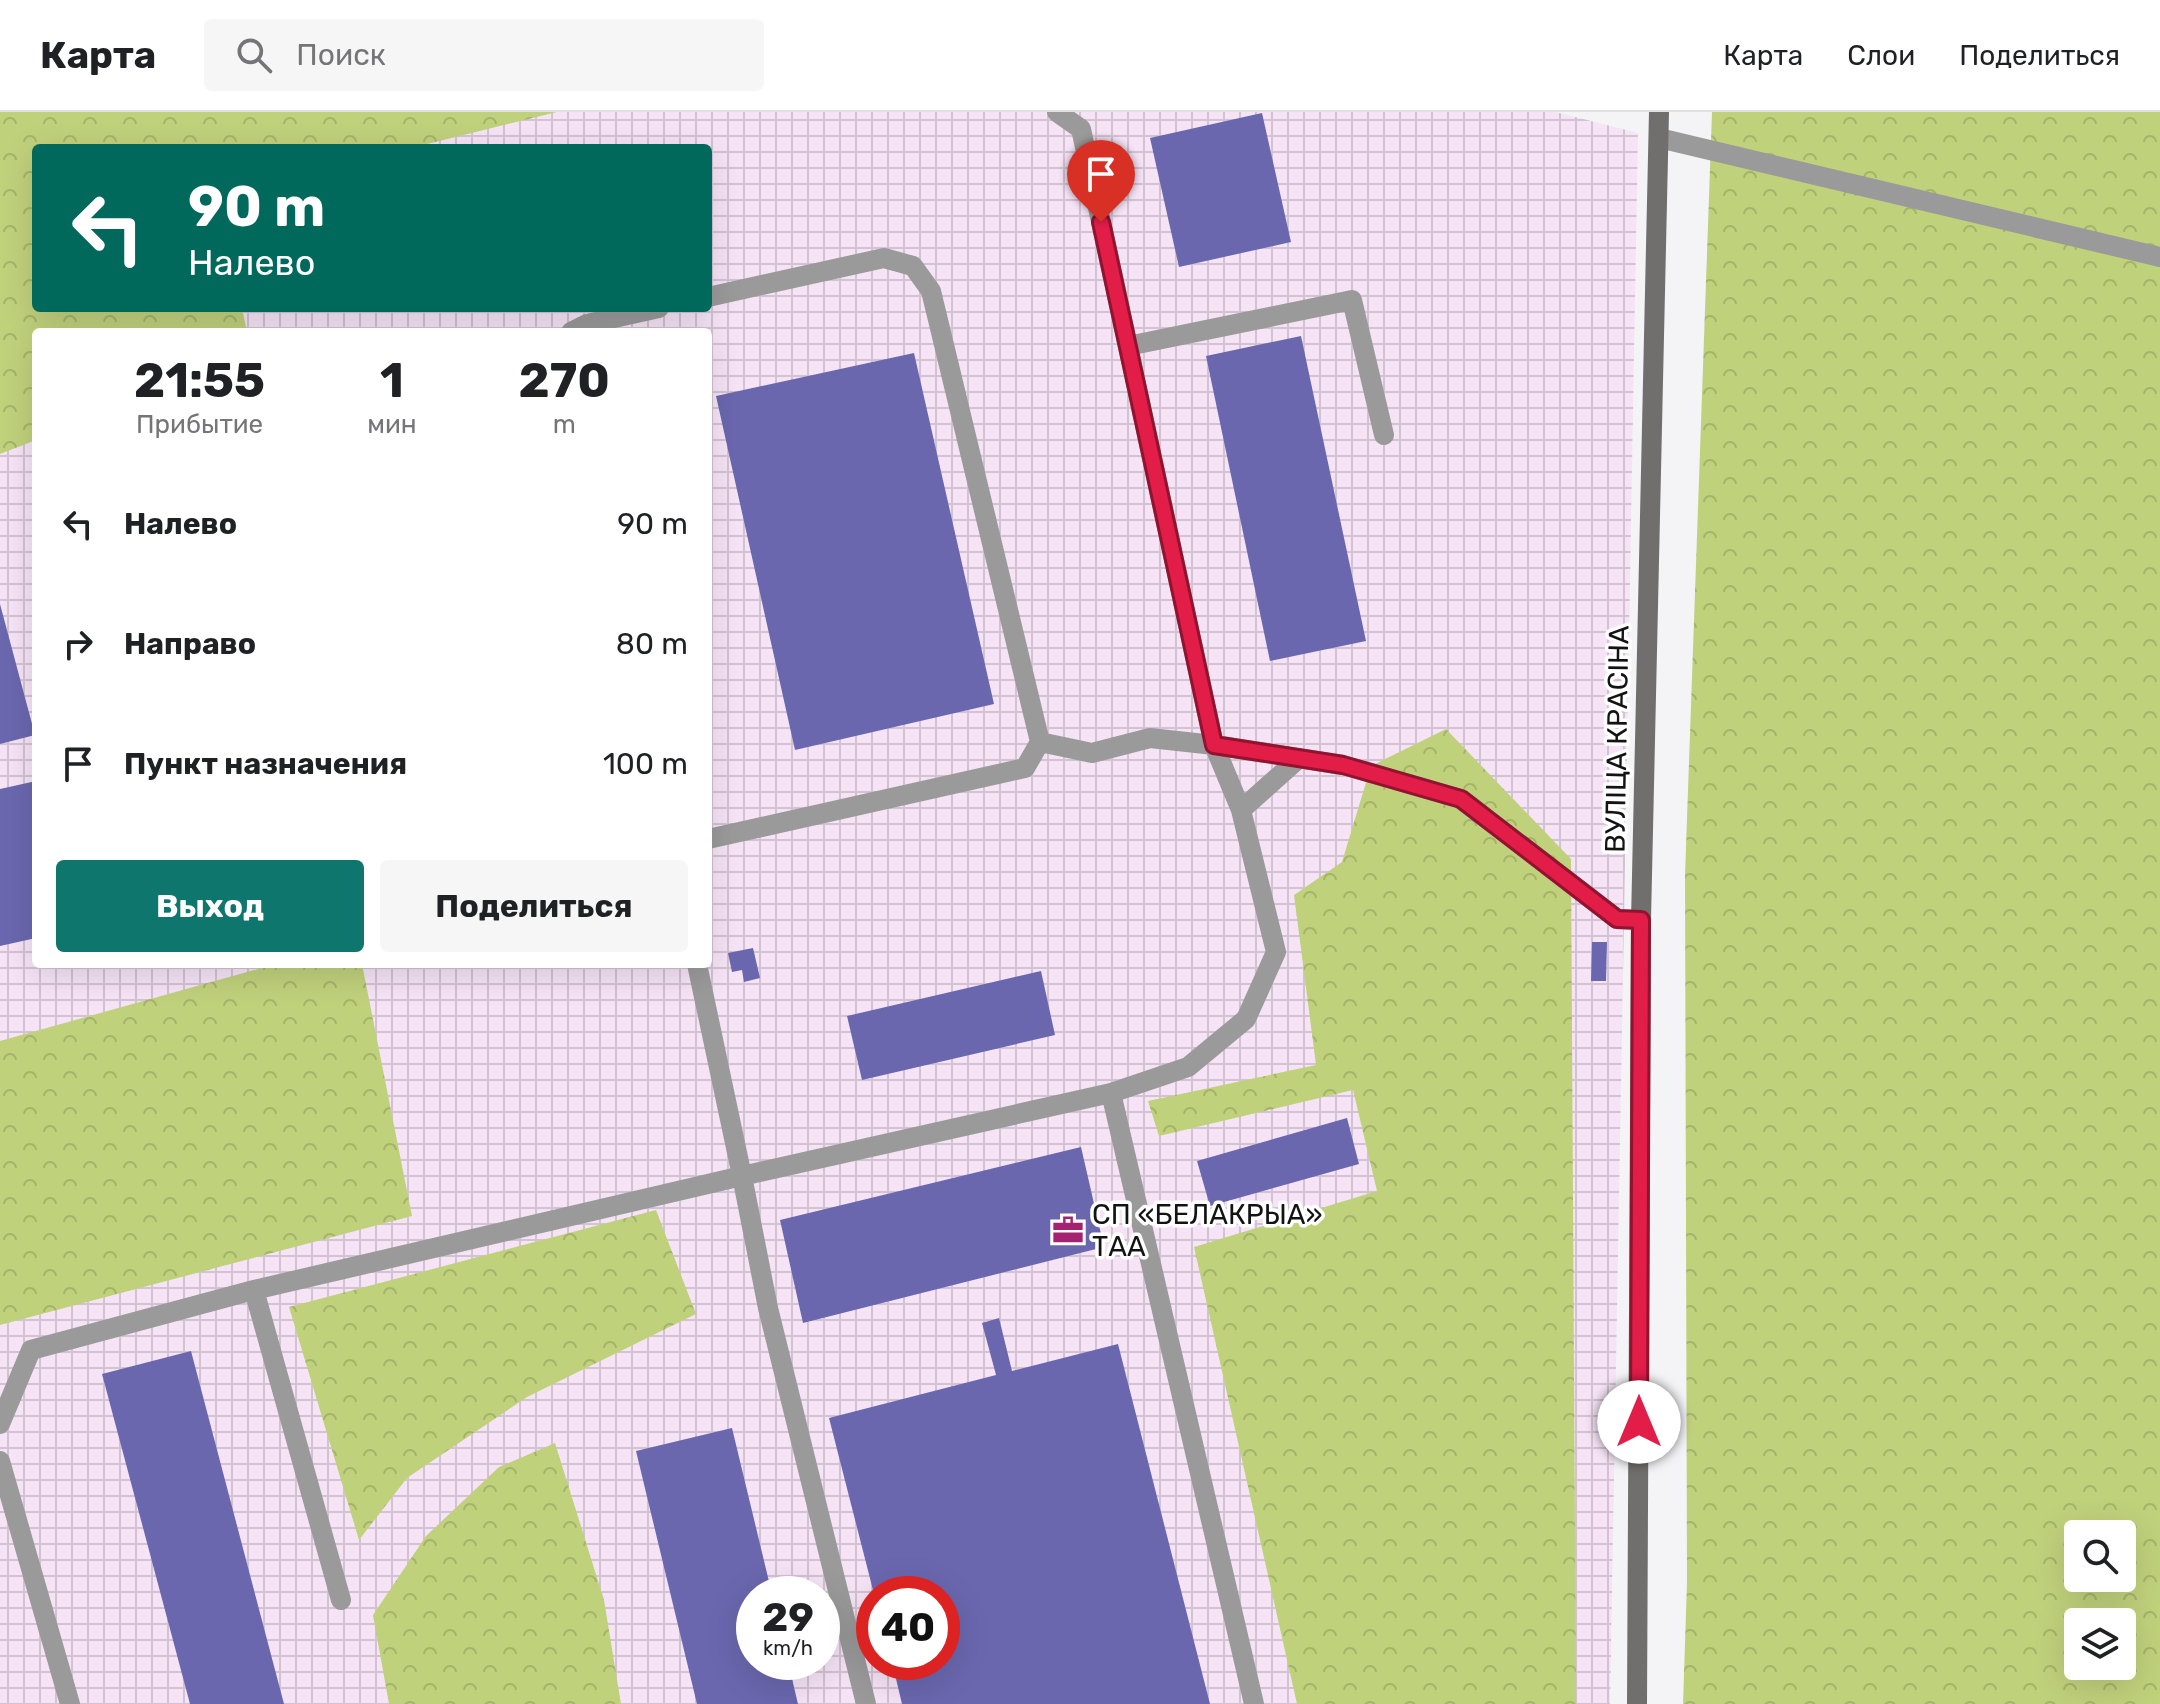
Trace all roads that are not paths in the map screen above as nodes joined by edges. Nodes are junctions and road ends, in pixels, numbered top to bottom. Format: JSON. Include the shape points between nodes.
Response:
{"nodes":[{"id":1,"x":1057,"y":112,"type":"edge"},
{"id":2,"x":1659,"y":112,"type":"edge"},
{"id":3,"x":1659,"y":138,"type":"junction"},
{"id":4,"x":2160,"y":257,"type":"edge"},
{"id":5,"x":712,"y":296,"type":"edge"},
{"id":6,"x":641,"y":312,"type":"edge"},
{"id":7,"x":579,"y":328,"type":"edge"},
{"id":8,"x":1128,"y":346,"type":"junction"},
{"id":9,"x":1384,"y":435,"type":"dead end"},
{"id":10,"x":1040,"y":742,"type":"junction"},
{"id":11,"x":1214,"y":745,"type":"junction"},
{"id":12,"x":1298,"y":759,"type":"junction"},
{"id":13,"x":1241,"y":810,"type":"junction"},
{"id":14,"x":712,"y":838,"type":"edge"},
{"id":15,"x":1641,"y":920,"type":"junction"},
{"id":16,"x":698,"y":968,"type":"edge"},
{"id":17,"x":1111,"y":1093,"type":"junction"},
{"id":18,"x":742,"y":1176,"type":"junction"},
{"id":19,"x":254,"y":1290,"type":"junction"},
{"id":20,"x":0,"y":1424,"type":"edge"},
{"id":21,"x":0,"y":1461,"type":"edge"},
{"id":22,"x":341,"y":1600,"type":"dead end"},
{"id":23,"x":70,"y":1704,"type":"edge"},
{"id":24,"x":866,"y":1704,"type":"edge"},
{"id":25,"x":1254,"y":1704,"type":"edge"},
{"id":26,"x":1637,"y":1704,"type":"edge"}],
"edges":[{"from":1,"to":8,"type":"street","via":[[1081,129]]},
{"from":2,"to":3,"type":"street","name":"ВУЛІЦА КРАСІНА"},
{"from":3,"to":4,"type":"street"},
{"from":3,"to":15,"type":"street","name":"ВУЛІЦА КРАСІНА"},
{"from":5,"to":10,"type":"street","via":[[884,258],[913,266],[931,291]]},
{"from":6,"to":7,"type":"street"},
{"from":8,"to":9,"type":"street","via":[[1352,300]]},
{"from":8,"to":11,"type":"street"},
{"from":10,"to":11,"type":"street","via":[[1092,753],[1150,738]]},
{"from":10,"to":14,"type":"street","via":[[1025,768]]},
{"from":11,"to":12,"type":"street"},
{"from":11,"to":13,"type":"street"},
{"from":12,"to":13,"type":"street"},
{"from":12,"to":15,"type":"street","via":[[1343,765],[1461,799],[1617,919]]},
{"from":13,"to":17,"type":"street","via":[[1276,952],[1246,1019],[1188,1067]]},
{"from":15,"to":26,"type":"street","name":"ВУЛІЦА КРАСІНА"},
{"from":16,"to":18,"type":"street"},
{"from":17,"to":18,"type":"street"},
{"from":17,"to":25,"type":"street"},
{"from":18,"to":19,"type":"street"},
{"from":18,"to":24,"type":"street","via":[[768,1308]]},
{"from":19,"to":20,"type":"street","via":[[31,1350]]},
{"from":19,"to":22,"type":"street"},
{"from":21,"to":23,"type":"street"}]}
